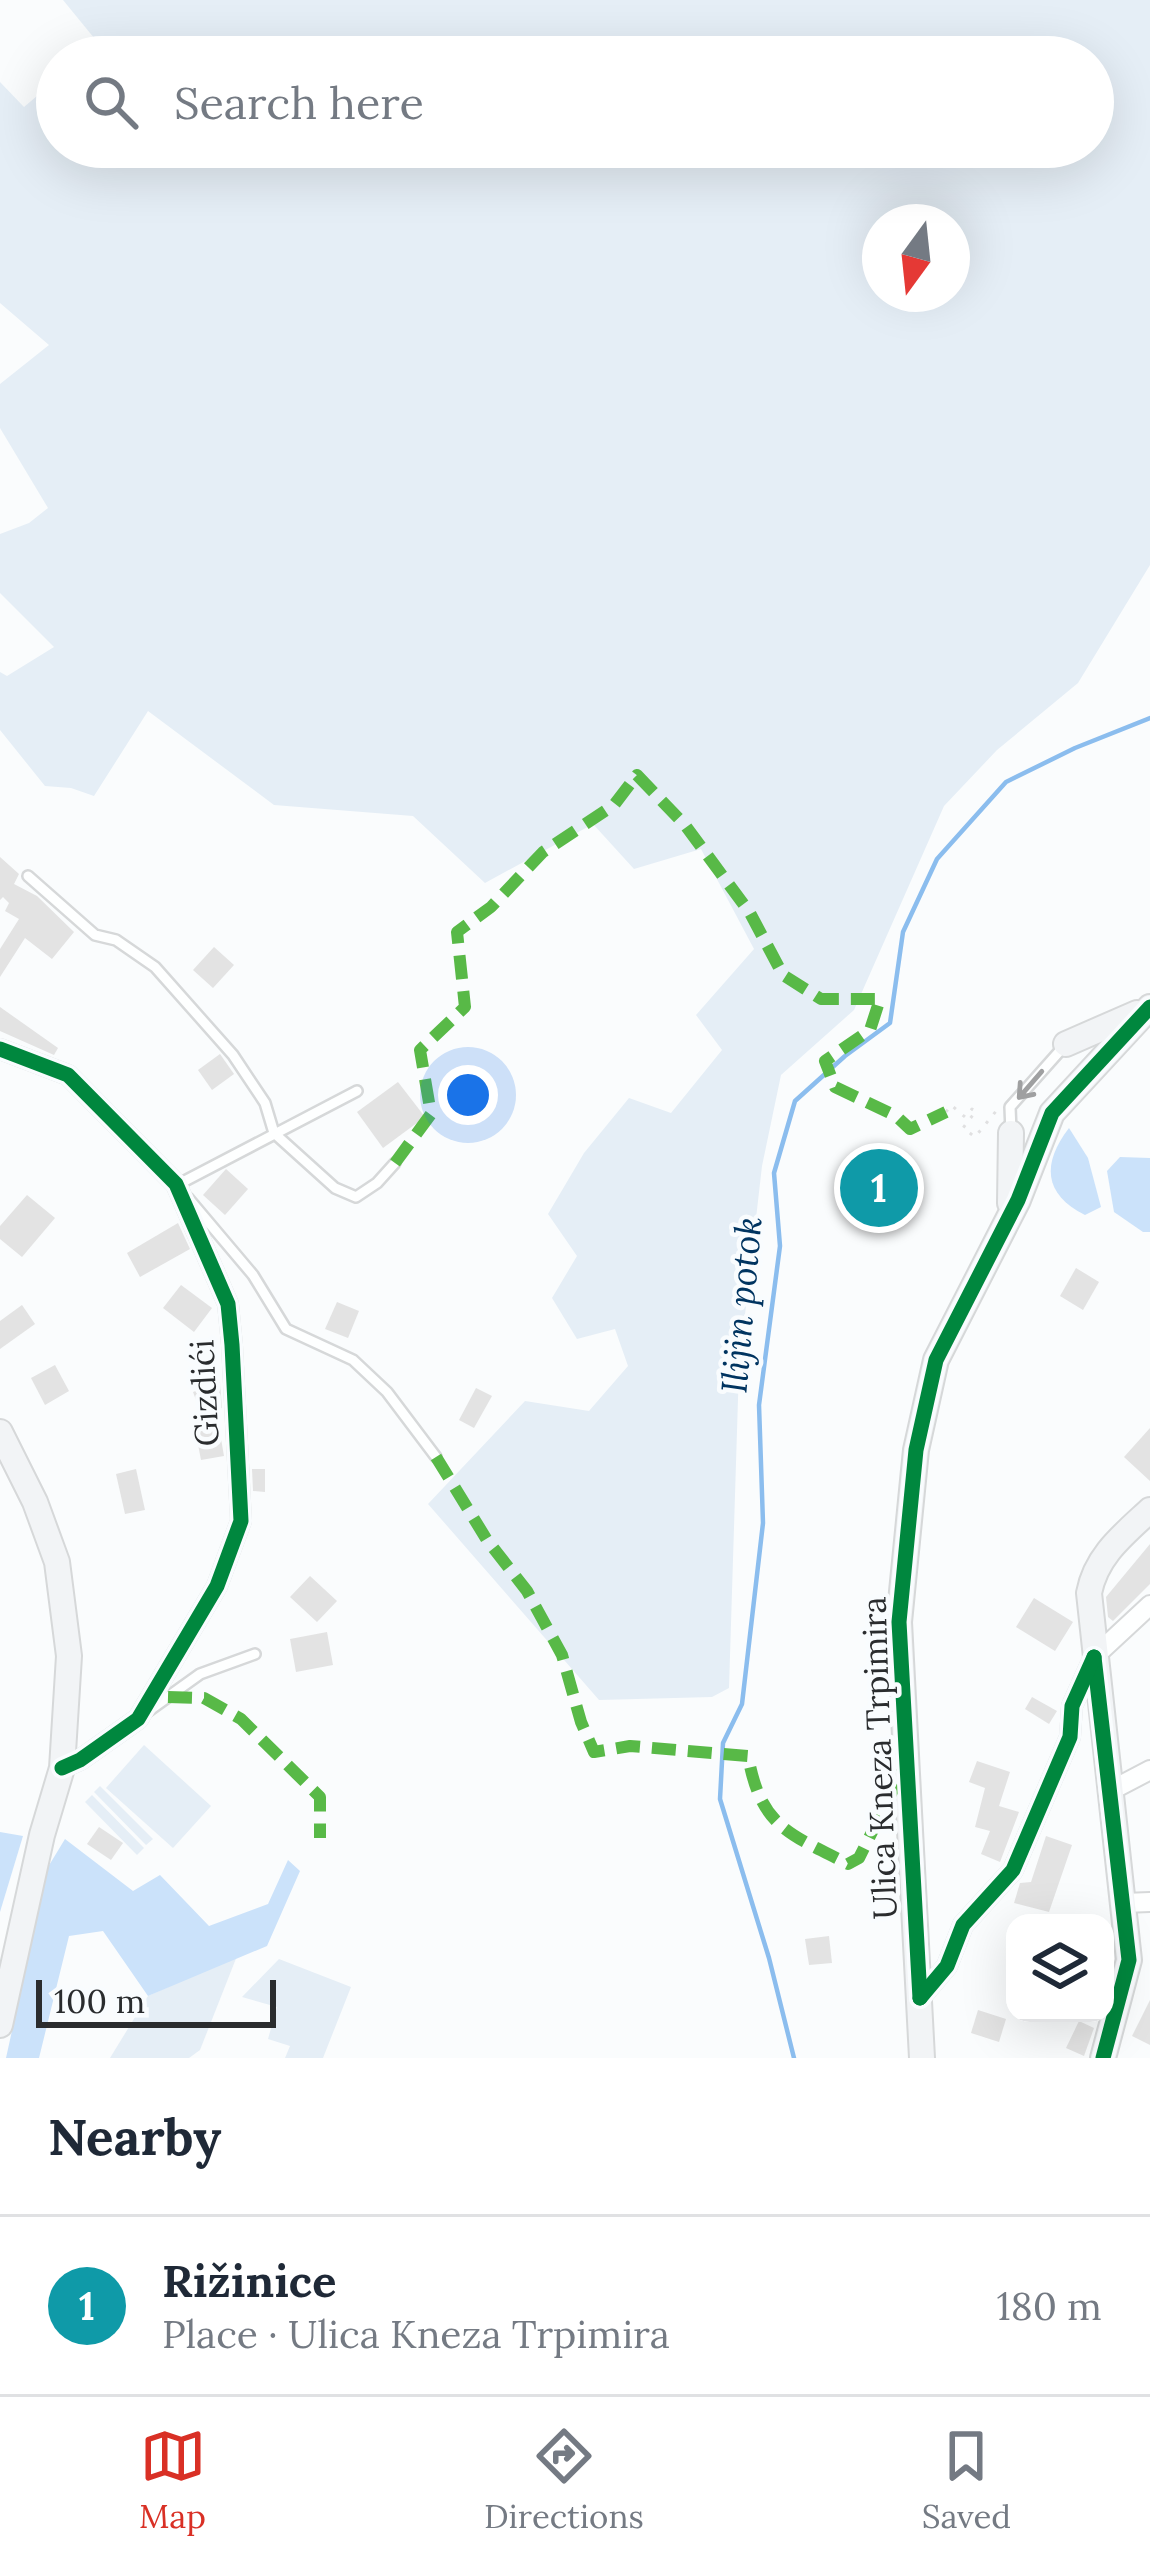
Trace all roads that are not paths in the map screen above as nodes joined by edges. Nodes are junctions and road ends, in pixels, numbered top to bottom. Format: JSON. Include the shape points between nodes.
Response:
{"nodes":[{"id":1,"x":28,"y":876,"type":"dead end"},
{"id":2,"x":1150,"y":1007,"type":"edge"},
{"id":3,"x":1066,"y":1044,"type":"joint"},
{"id":4,"x":2,"y":1047,"type":"edge"},
{"id":5,"x":357,"y":1091,"type":"dead end"},
{"id":6,"x":1010,"y":1120,"type":"joint"},
{"id":7,"x":274,"y":1133,"type":"junction"},
{"id":8,"x":395,"y":1163,"type":"dead end"},
{"id":9,"x":176,"y":1184,"type":"junction"},
{"id":10,"x":1010,"y":1217,"type":"junction"},
{"id":11,"x":0,"y":1432,"type":"edge"},
{"id":12,"x":436,"y":1457,"type":"dead end"},
{"id":13,"x":1150,"y":1510,"type":"edge"},
{"id":14,"x":1150,"y":1605,"type":"edge"},
{"id":15,"x":255,"y":1654,"type":"dead end"},
{"id":16,"x":1094,"y":1657,"type":"junction"},
{"id":17,"x":138,"y":1719,"type":"junction"},
{"id":18,"x":62,"y":1768,"type":"junction"},
{"id":19,"x":1150,"y":1770,"type":"edge"},
{"id":20,"x":1110,"y":1792,"type":"junction"},
{"id":21,"x":1137,"y":1902,"type":"edge"},
{"id":22,"x":920,"y":1998,"type":"junction"},
{"id":23,"x":0,"y":2025,"type":"edge"},
{"id":24,"x":922,"y":2058,"type":"edge"},
{"id":25,"x":1103,"y":2058,"type":"edge"}],
"edges":[{"from":1,"to":7,"type":"lane","via":[[95,935],[155,968],[233,1054]]},
{"from":2,"to":3,"type":"main road"},
{"from":2,"to":10,"type":"main road","name":"Ulica Kneza Trpimira","via":[[1052,1113]]},
{"from":3,"to":6,"type":"lane","one_way":true},
{"from":4,"to":9,"type":"street","name":"Gizdići","via":[[68,1075]]},
{"from":5,"to":7,"type":"lane"},
{"from":6,"to":10,"type":"main road"},
{"from":7,"to":8,"type":"lane","via":[[356,1197]]},
{"from":7,"to":9,"type":"lane"},
{"from":9,"to":12,"type":"lane","via":[[253,1275],[286,1329],[353,1360]]},
{"from":9,"to":17,"type":"street","name":"Gizdići","via":[[228,1304],[241,1521],[217,1586]]},
{"from":10,"to":22,"type":"main road","name":"Ulica Kneza Trpimira","via":[[936,1360],[916,1450],[899,1622]]},
{"from":11,"to":18,"type":"main road","via":[[57,1562],[70,1656]]},
{"from":13,"to":16,"type":"main road","via":[[1093,1572]]},
{"from":14,"to":16,"type":"street"},
{"from":15,"to":17,"type":"lane","via":[[200,1674]]},
{"from":16,"to":20,"type":"main road"},
{"from":16,"to":22,"type":"street","via":[[1072,1706],[1070,1737],[1013,1870],[963,1925],[947,1966]]},
{"from":17,"to":18,"type":"street","name":"Gizdići"},
{"from":18,"to":23,"type":"main road"},
{"from":19,"to":20,"type":"street"},
{"from":20,"to":21,"type":"main road"},
{"from":21,"to":25,"type":"main road"},
{"from":22,"to":24,"type":"main road","name":"Ulica Kneza Trpimira"}]}
